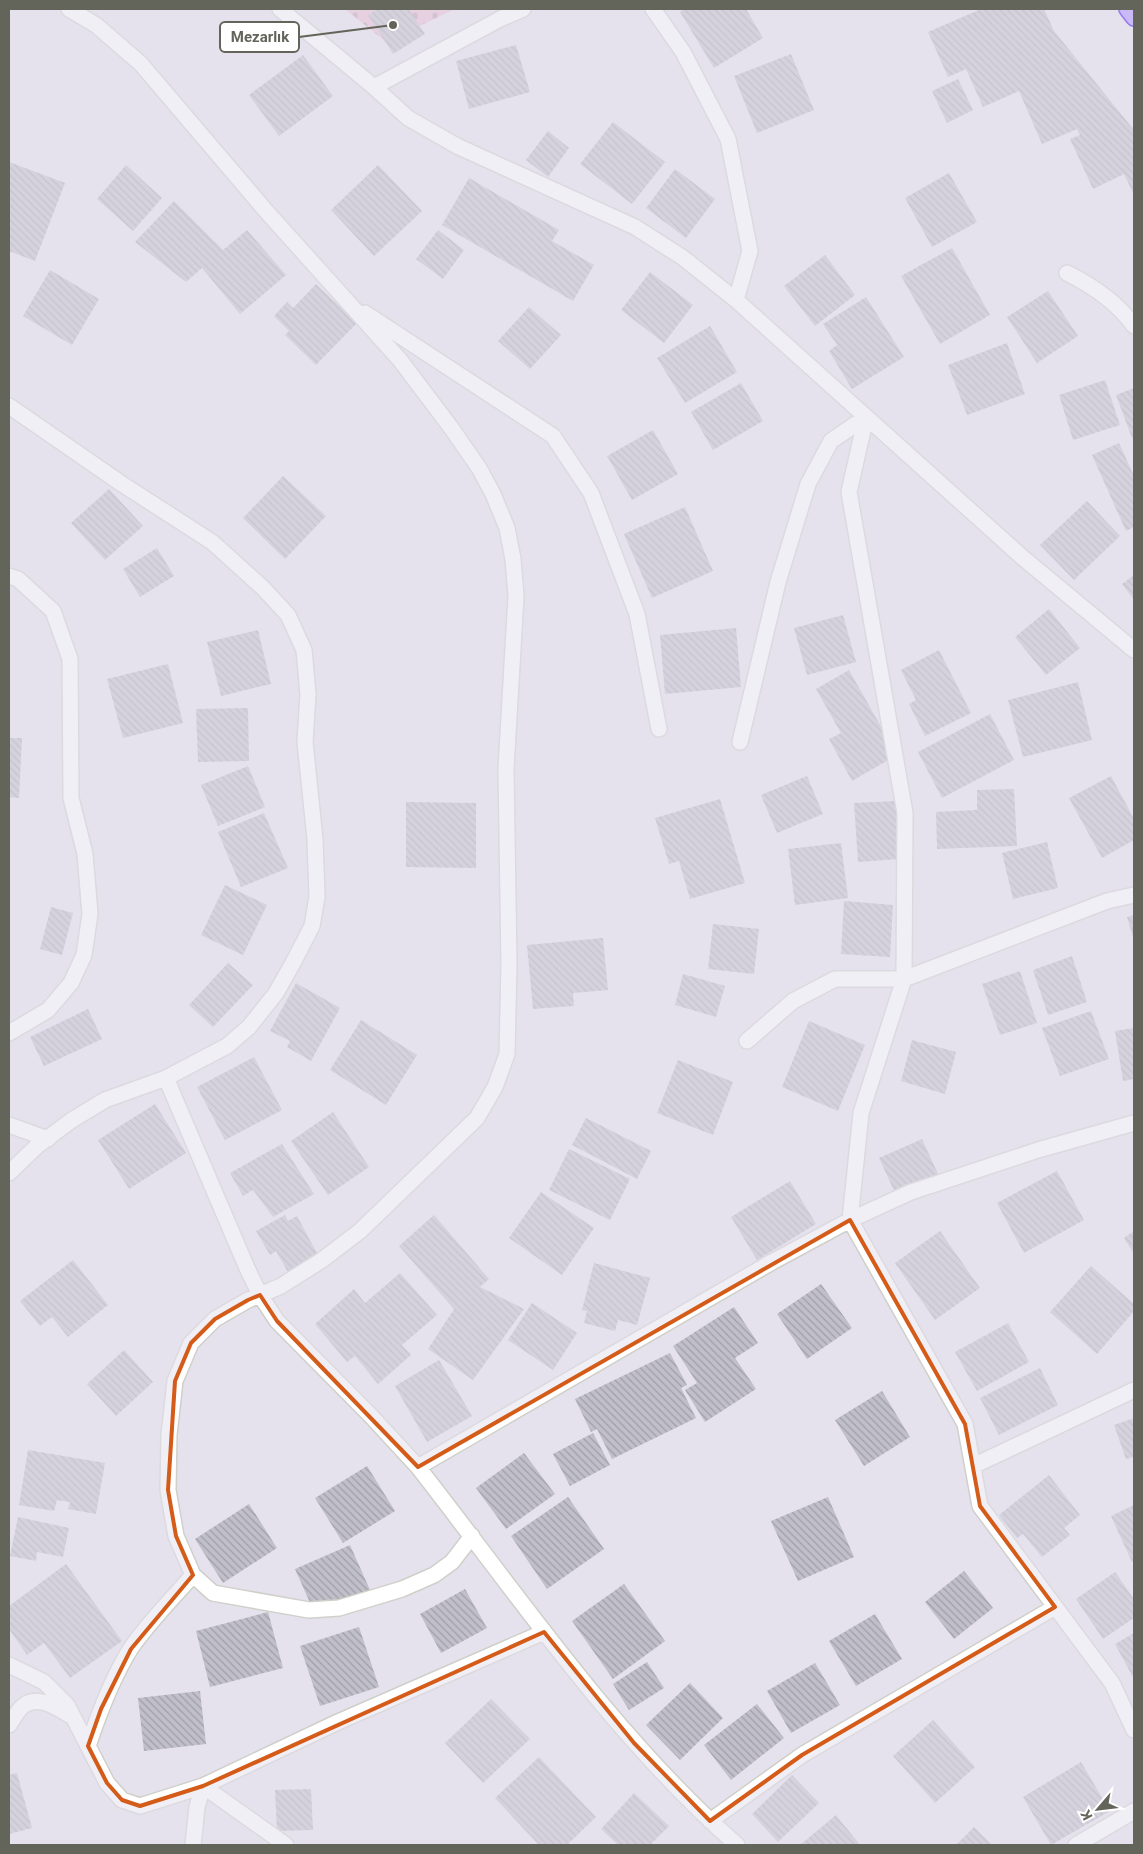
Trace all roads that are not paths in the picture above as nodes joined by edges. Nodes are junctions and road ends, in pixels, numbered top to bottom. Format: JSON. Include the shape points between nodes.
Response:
{"nodes":[{"id":1,"x":70,"y":9,"type":"edge"},
{"id":2,"x":280,"y":9,"type":"edge"},
{"id":3,"x":523,"y":9,"type":"edge"},
{"id":4,"x":653,"y":9,"type":"edge"},
{"id":5,"x":1127,"y":9,"type":"edge"},
{"id":6,"x":1134,"y":18,"type":"edge"},
{"id":7,"x":374,"y":87,"type":"junction"},
{"id":8,"x":1067,"y":273,"type":"dead end"},
{"id":9,"x":736,"y":300,"type":"junction"},
{"id":10,"x":347,"y":302,"type":"junction"},
{"id":11,"x":1134,"y":326,"type":"edge"},
{"id":12,"x":9,"y":406,"type":"edge"},
{"id":13,"x":866,"y":417,"type":"junction"},
{"id":14,"x":9,"y":576,"type":"edge"},
{"id":15,"x":1134,"y":650,"type":"edge"},
{"id":16,"x":659,"y":729,"type":"dead end"},
{"id":17,"x":740,"y":742,"type":"dead end"},
{"id":18,"x":1134,"y":895,"type":"edge"},
{"id":19,"x":904,"y":979,"type":"junction"},
{"id":20,"x":9,"y":1033,"type":"edge"},
{"id":21,"x":747,"y":1040,"type":"dead end"},
{"id":22,"x":166,"y":1078,"type":"junction"},
{"id":23,"x":1134,"y":1123,"type":"edge"},
{"id":24,"x":9,"y":1125,"type":"edge"},
{"id":25,"x":48,"y":1139,"type":"junction"},
{"id":26,"x":9,"y":1172,"type":"edge"},
{"id":27,"x":850,"y":1220,"type":"junction"},
{"id":28,"x":260,"y":1295,"type":"junction"},
{"id":29,"x":1134,"y":1390,"type":"edge"},
{"id":30,"x":973,"y":1466,"type":"junction"},
{"id":31,"x":418,"y":1467,"type":"junction"},
{"id":32,"x":472,"y":1536,"type":"junction"},
{"id":33,"x":193,"y":1575,"type":"junction"},
{"id":34,"x":1055,"y":1606,"type":"junction"},
{"id":35,"x":544,"y":1632,"type":"junction"},
{"id":36,"x":9,"y":1664,"type":"edge"},
{"id":37,"x":74,"y":1718,"type":"junction"},
{"id":38,"x":9,"y":1725,"type":"edge"},
{"id":39,"x":1134,"y":1730,"type":"edge"},
{"id":40,"x":88,"y":1746,"type":"junction"},
{"id":41,"x":203,"y":1786,"type":"junction"},
{"id":42,"x":1134,"y":1811,"type":"edge"},
{"id":43,"x":710,"y":1821,"type":"junction"},
{"id":44,"x":192,"y":1845,"type":"edge"},
{"id":45,"x":286,"y":1845,"type":"edge"},
{"id":46,"x":737,"y":1845,"type":"edge"},
{"id":47,"x":1076,"y":1845,"type":"edge"}],
"edges":[{"from":1,"to":10,"type":"street","via":[[96,25],[141,64]]},
{"from":2,"to":7,"type":"street"},
{"from":3,"to":7,"type":"street"},
{"from":4,"to":9,"type":"street","via":[[683,52],[728,139],[750,251]]},
{"from":5,"to":6,"type":"highway"},
{"from":7,"to":9,"type":"street","via":[[408,118],[457,146],[635,227],[682,257]]},
{"from":8,"to":11,"type":"street","via":[[1109,299]]},
{"from":9,"to":13,"type":"street"},
{"from":10,"to":16,"type":"street","via":[[552,436],[591,493],[638,614]]},
{"from":10,"to":28,"type":"street","via":[[400,360],[452,429],[479,468],[507,528],[516,596],[506,769],[507,1054],[495,1087],[477,1118],[360,1231],[322,1260]]},
{"from":12,"to":22,"type":"street","via":[[212,542],[288,615],[304,650],[308,694],[305,742],[317,897],[312,926],[276,993],[249,1027],[227,1046]]},
{"from":13,"to":15,"type":"street","via":[[1022,557]]},
{"from":13,"to":17,"type":"street","via":[[832,442],[808,484],[778,582]]},
{"from":13,"to":19,"type":"street","via":[[849,492],[904,813]]},
{"from":14,"to":20,"type":"street","via":[[18,579],[53,611],[70,659],[71,798],[85,854],[90,914],[84,955],[71,983],[48,1010]]},
{"from":18,"to":19,"type":"street","via":[[1107,901]]},
{"from":19,"to":21,"type":"street","via":[[835,979],[793,1001]]},
{"from":19,"to":27,"type":"street","via":[[861,1113]]},
{"from":22,"to":25,"type":"street","via":[[105,1100]]},
{"from":22,"to":28,"type":"street"},
{"from":23,"to":27,"type":"street","via":[[1038,1150],[911,1192]]},
{"from":24,"to":25,"type":"street"},
{"from":25,"to":26,"type":"street"},
{"from":27,"to":30,"type":"street","via":[[965,1424]]},
{"from":27,"to":31,"type":"street"},
{"from":28,"to":31,"type":"street","via":[[278,1321]]},
{"from":28,"to":33,"type":"street","via":[[216,1319],[191,1343],[174,1381],[168,1490],[176,1536]]},
{"from":29,"to":30,"type":"street"},
{"from":30,"to":34,"type":"street","via":[[980,1506]]},
{"from":31,"to":32,"type":"street"},
{"from":32,"to":33,"type":"street","via":[[452,1562],[434,1575],[402,1589],[339,1608],[309,1610],[213,1594]]},
{"from":32,"to":35,"type":"street"},
{"from":33,"to":40,"type":"street","via":[[131,1649],[101,1708]]},
{"from":34,"to":39,"type":"street","via":[[1112,1683]]},
{"from":34,"to":43,"type":"street","via":[[802,1754]]},
{"from":35,"to":41,"type":"street","via":[[338,1722]]},
{"from":35,"to":43,"type":"street","via":[[634,1743]]},
{"from":36,"to":37,"type":"street","via":[[44,1682],[67,1705]]},
{"from":37,"to":38,"type":"street","via":[[49,1703],[36,1701],[23,1705]]},
{"from":37,"to":40,"type":"street"},
{"from":40,"to":41,"type":"street","via":[[107,1783],[122,1800],[140,1806]]},
{"from":41,"to":44,"type":"street"},
{"from":41,"to":45,"type":"street"},
{"from":42,"to":47,"type":"street"},
{"from":43,"to":46,"type":"street"}]}
